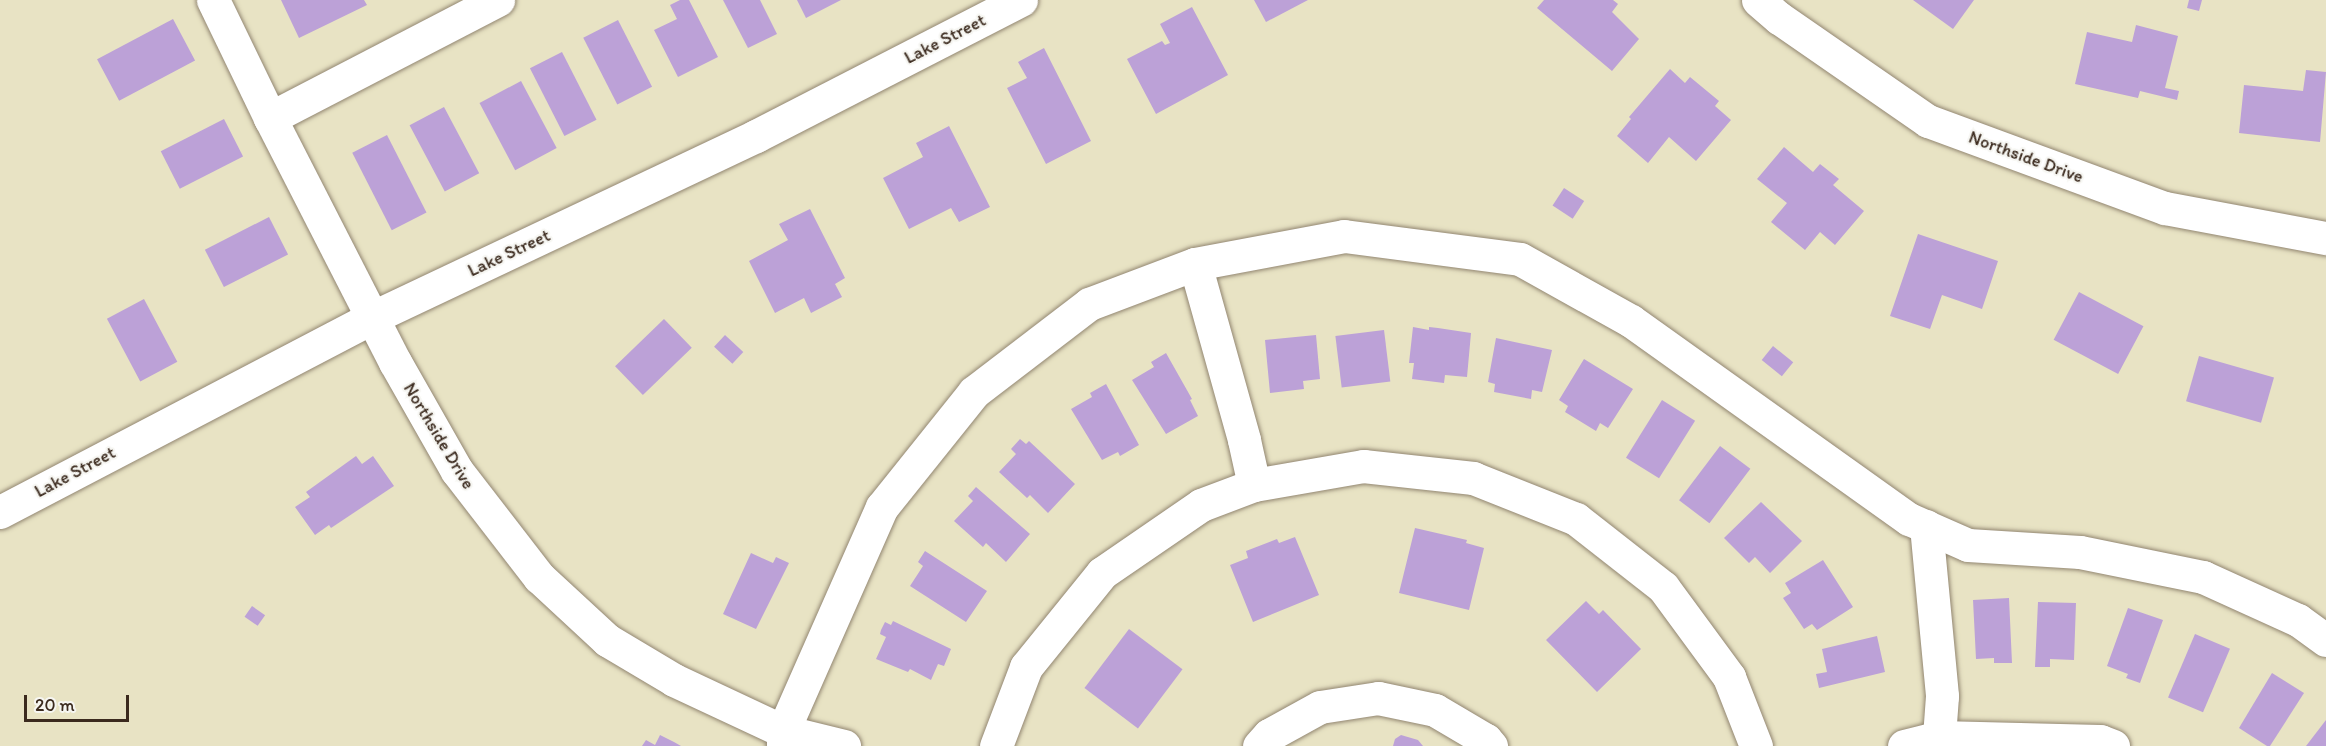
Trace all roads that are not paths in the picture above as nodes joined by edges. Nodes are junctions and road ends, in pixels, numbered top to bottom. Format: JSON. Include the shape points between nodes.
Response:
{"nodes":[{"id":1,"x":213,"y":0,"type":"edge"},
{"id":2,"x":498,"y":0,"type":"edge"},
{"id":3,"x":1021,"y":0,"type":"edge"},
{"id":4,"x":1758,"y":0,"type":"edge"},
{"id":5,"x":270,"y":118,"type":"junction"},
{"id":6,"x":2326,"y":238,"type":"edge"},
{"id":7,"x":1195,"y":264,"type":"junction"},
{"id":8,"x":371,"y":318,"type":"junction"},
{"id":9,"x":1254,"y":485,"type":"junction"},
{"id":10,"x":0,"y":512,"type":"edge"},
{"id":11,"x":1926,"y":526,"type":"junction"},
{"id":12,"x":2326,"y":640,"type":"edge"},
{"id":13,"x":1939,"y":737,"type":"junction"},
{"id":14,"x":783,"y":738,"type":"edge"},
{"id":15,"x":844,"y":746,"type":"edge"},
{"id":16,"x":996,"y":746,"type":"edge"},
{"id":17,"x":1259,"y":746,"type":"edge"},
{"id":18,"x":1491,"y":746,"type":"edge"},
{"id":19,"x":1756,"y":746,"type":"edge"},
{"id":20,"x":1904,"y":746,"type":"edge"},
{"id":21,"x":2113,"y":746,"type":"edge"}],
"edges":[{"from":1,"to":5,"type":"street","name":"Northside Drive"},
{"from":2,"to":5,"type":"street"},
{"from":3,"to":8,"type":"street","name":"Lake Street","via":[[756,136]]},
{"from":4,"to":6,"type":"street","name":"Northside Drive","via":[[1928,121],[2165,208]]},
{"from":5,"to":8,"type":"street","name":"Northside Drive"},
{"from":7,"to":9,"type":"street"},
{"from":7,"to":11,"type":"street","via":[[1344,236],[1520,259],[1631,321],[1909,519]]},
{"from":7,"to":14,"type":"street","via":[[1089,304],[974,392],[882,507]]},
{"from":8,"to":10,"type":"street","name":"Lake Street"},
{"from":8,"to":14,"type":"street","name":"Northside Drive","via":[[457,471],[539,577],[607,640]]},
{"from":9,"to":16,"type":"street","via":[[1201,505],[1102,573],[1026,668]]},
{"from":9,"to":19,"type":"street","via":[[1363,466],[1473,478],[1576,519],[1663,588],[1730,677]]},
{"from":11,"to":12,"type":"street","via":[[1968,544],[2080,552],[2203,577],[2298,620]]},
{"from":11,"to":13,"type":"street","via":[[1942,696]]},
{"from":13,"to":20,"type":"street"},
{"from":13,"to":21,"type":"street","via":[[2100,741]]},
{"from":14,"to":15,"type":"street","name":"Northside Drive"},
{"from":17,"to":18,"type":"street","via":[[1269,735],[1320,707],[1378,698],[1435,710]]}]}
